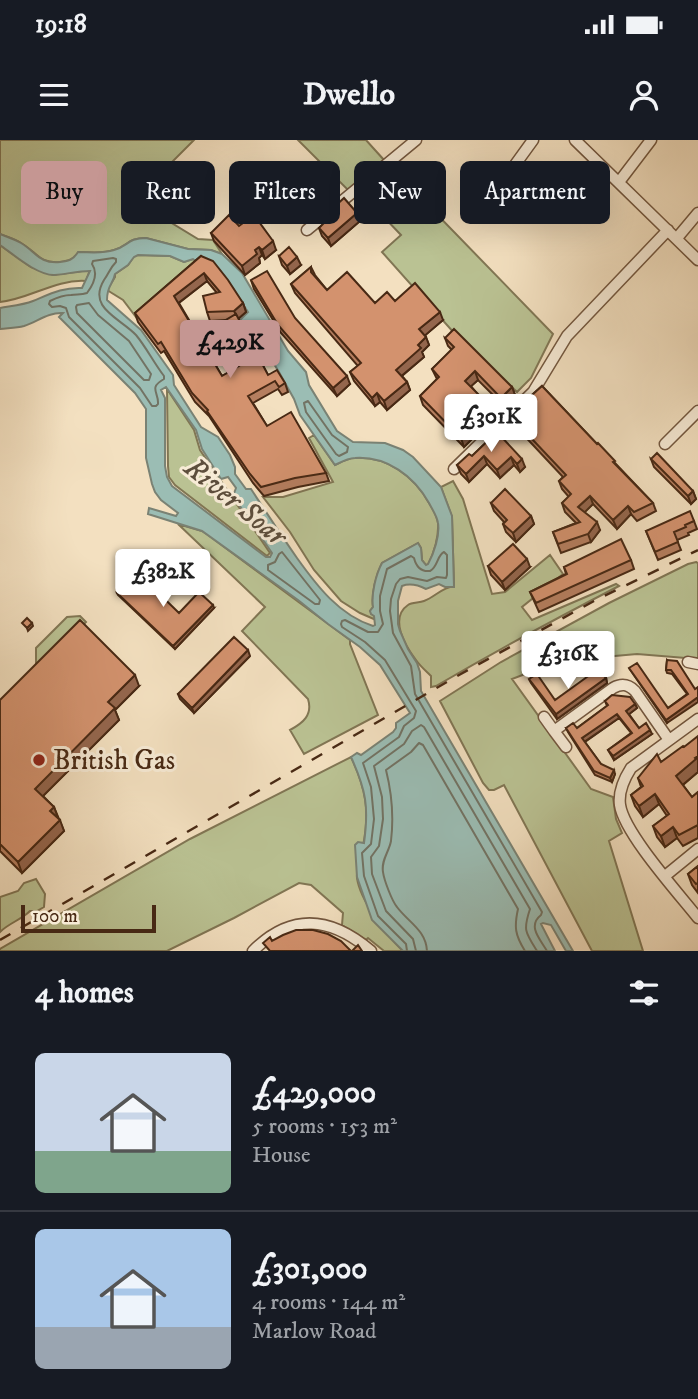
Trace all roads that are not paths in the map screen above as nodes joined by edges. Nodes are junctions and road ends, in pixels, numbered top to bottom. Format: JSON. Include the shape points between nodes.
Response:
{"nodes":[{"id":1,"x":416,"y":140,"type":"edge"},
{"id":2,"x":533,"y":140,"type":"edge"},
{"id":3,"x":575,"y":140,"type":"edge"},
{"id":4,"x":651,"y":140,"type":"edge"},
{"id":5,"x":518,"y":161,"type":"edge"},
{"id":6,"x":619,"y":182,"type":"junction"},
{"id":7,"x":698,"y":213,"type":"edge"},
{"id":8,"x":307,"y":230,"type":"dead end"},
{"id":9,"x":668,"y":230,"type":"junction"},
{"id":10,"x":677,"y":239,"type":"junction"},
{"id":11,"x":698,"y":260,"type":"edge"},
{"id":12,"x":698,"y":411,"type":"edge"},
{"id":13,"x":666,"y":444,"type":"dead end"},
{"id":14,"x":454,"y":469,"type":"edge"},
{"id":15,"x":544,"y":717,"type":"dead end"},
{"id":16,"x":698,"y":719,"type":"edge"},
{"id":17,"x":554,"y":731,"type":"junction"},
{"id":18,"x":669,"y":740,"type":"junction"},
{"id":19,"x":566,"y":747,"type":"dead end"},
{"id":20,"x":698,"y":849,"type":"edge"},
{"id":21,"x":665,"y":876,"type":"junction"},
{"id":22,"x":698,"y":918,"type":"edge"},
{"id":23,"x":253,"y":951,"type":"edge"},
{"id":24,"x":371,"y":951,"type":"edge"}],
"edges":[{"from":1,"to":8,"type":"street"},
{"from":2,"to":5,"type":"street"},
{"from":3,"to":6,"type":"street"},
{"from":4,"to":6,"type":"street"},
{"from":6,"to":9,"type":"street"},
{"from":7,"to":10,"type":"street"},
{"from":9,"to":10,"type":"street"},
{"from":9,"to":14,"type":"street","via":[[567,336],[533,392]]},
{"from":10,"to":11,"type":"street"},
{"from":12,"to":13,"type":"street"},
{"from":15,"to":17,"type":"street"},
{"from":16,"to":18,"type":"street"},
{"from":17,"to":18,"type":"street","via":[[624,684],[635,691]]},
{"from":17,"to":19,"type":"street"},
{"from":18,"to":21,"type":"street","via":[[631,768],[620,799],[629,828]]},
{"from":20,"to":21,"type":"street"},
{"from":21,"to":22,"type":"street"},
{"from":23,"to":24,"type":"street","via":[[280,931],[308,924],[339,929]]}]}
